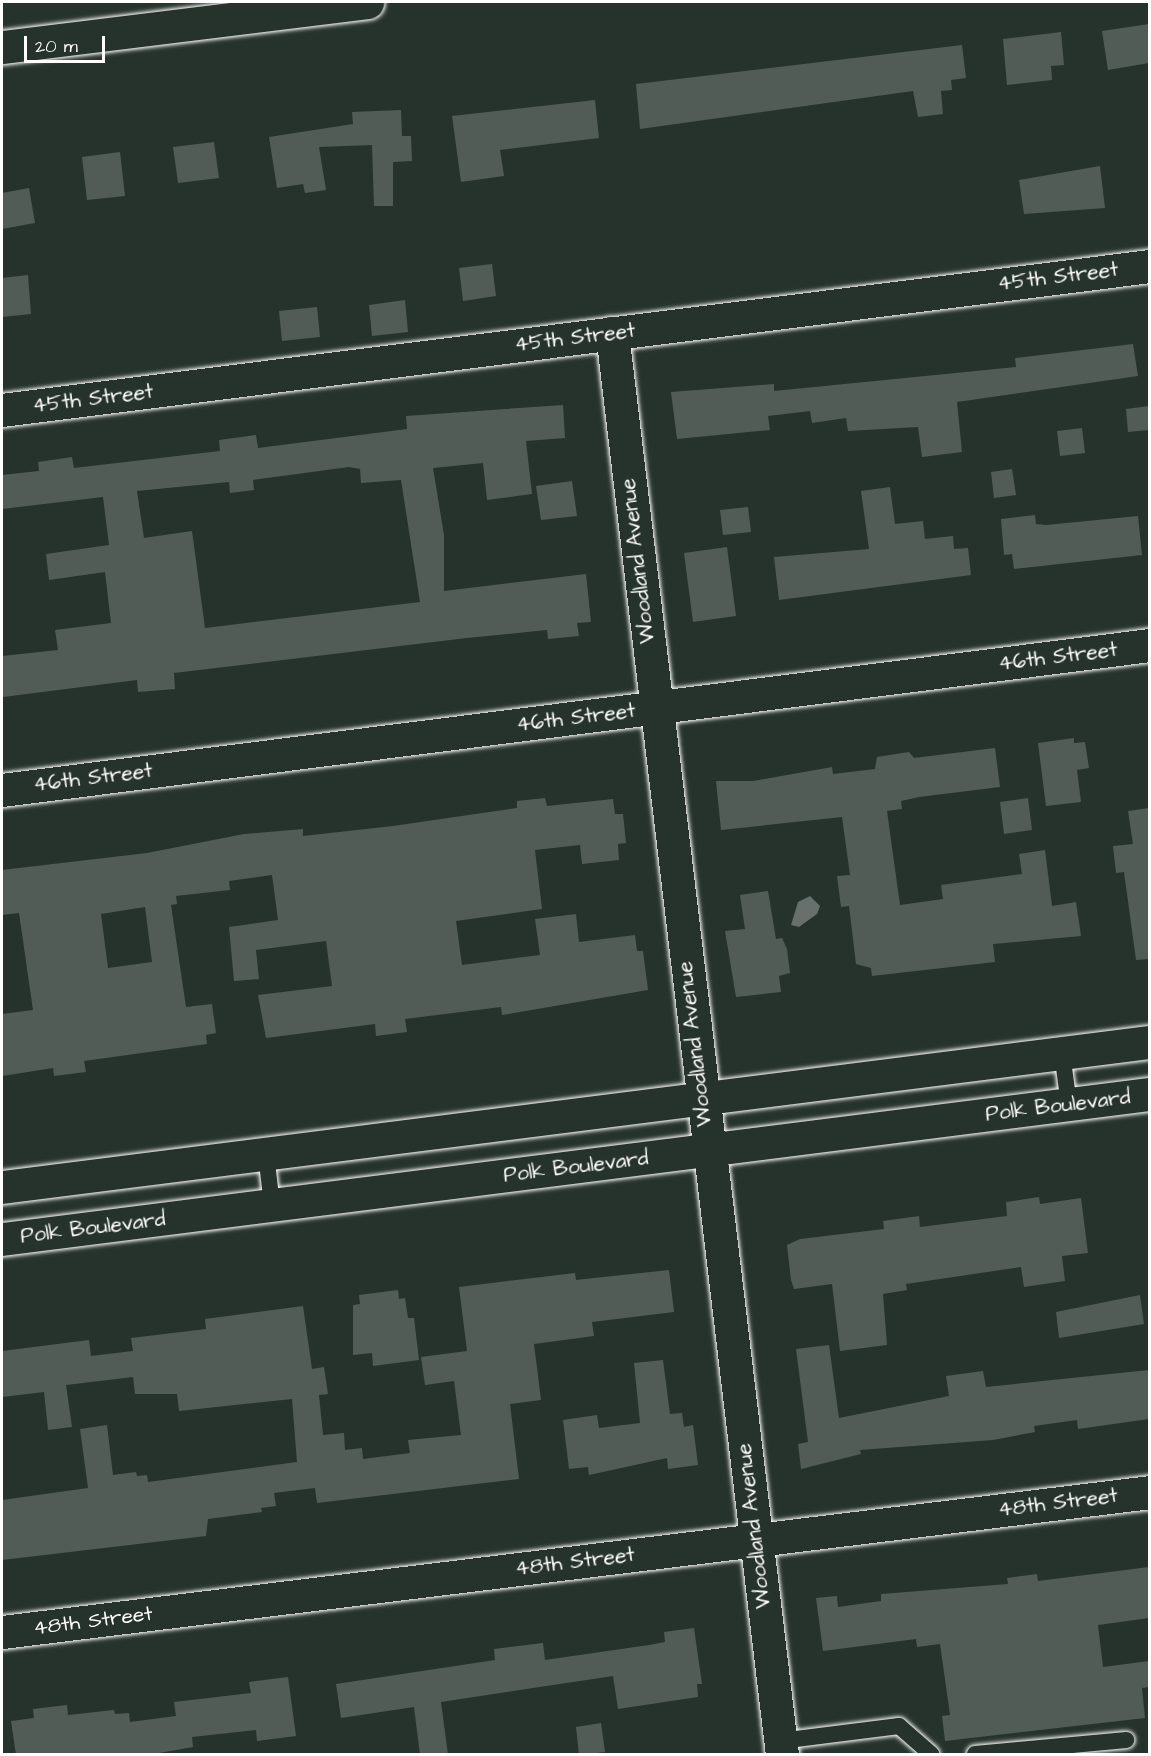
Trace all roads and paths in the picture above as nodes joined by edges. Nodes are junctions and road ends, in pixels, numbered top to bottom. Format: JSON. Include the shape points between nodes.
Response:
{"nodes":[{"id":1,"x":367,"y":2,"type":"edge"},
{"id":2,"x":2,"y":47,"type":"edge"},
{"id":3,"x":1149,"y":266,"type":"edge"},
{"id":4,"x":612,"y":333,"type":"junction"},
{"id":5,"x":2,"y":410,"type":"edge"},
{"id":6,"x":1149,"y":645,"type":"edge"},
{"id":7,"x":656,"y":708,"type":"junction"},
{"id":8,"x":2,"y":790,"type":"edge"},
{"id":9,"x":1149,"y":1042,"type":"edge"},
{"id":10,"x":1062,"y":1053,"type":"junction"},
{"id":11,"x":1149,"y":1094,"type":"edge"},
{"id":12,"x":702,"y":1099,"type":"junction"},
{"id":13,"x":1069,"y":1105,"type":"junction"},
{"id":14,"x":708,"y":1150,"type":"junction"},
{"id":15,"x":266,"y":1154,"type":"junction"},
{"id":16,"x":2,"y":1187,"type":"edge"},
{"id":17,"x":272,"y":1205,"type":"junction"},
{"id":18,"x":2,"y":1239,"type":"edge"},
{"id":19,"x":1149,"y":1491,"type":"edge"},
{"id":20,"x":756,"y":1540,"type":"junction"},
{"id":21,"x":2,"y":1632,"type":"edge"},
{"id":22,"x":1126,"y":1740,"type":"dead end"},
{"id":23,"x":781,"y":1748,"type":"edge"},
{"id":24,"x":931,"y":1755,"type":"edge"},
{"id":25,"x":975,"y":1755,"type":"edge"}],
"edges":[{"from":1,"to":2,"type":"street"},
{"from":3,"to":4,"type":"street","name":"45th Street"},
{"from":4,"to":5,"type":"street","name":"45th Street"},
{"from":4,"to":7,"type":"street","name":"Woodland Avenue"},
{"from":6,"to":7,"type":"street","name":"46th Street"},
{"from":7,"to":8,"type":"street","name":"46th Street"},
{"from":7,"to":12,"type":"street","name":"Woodland Avenue"},
{"from":9,"to":10,"type":"street"},
{"from":10,"to":12,"type":"street"},
{"from":10,"to":13,"type":"lane"},
{"from":11,"to":13,"type":"street","name":"Polk Boulevard"},
{"from":12,"to":14,"type":"street","name":"Woodland Avenue"},
{"from":12,"to":15,"type":"street"},
{"from":13,"to":14,"type":"street","name":"Polk Boulevard"},
{"from":14,"to":17,"type":"street","name":"Polk Boulevard"},
{"from":14,"to":20,"type":"street","name":"Woodland Avenue"},
{"from":15,"to":16,"type":"street"},
{"from":15,"to":17,"type":"lane"},
{"from":17,"to":18,"type":"street","name":"Polk Boulevard"},
{"from":19,"to":20,"type":"street","name":"48th Street"},
{"from":20,"to":21,"type":"street","name":"48th Street"},
{"from":20,"to":23,"type":"street","name":"Woodland Avenue"},
{"from":22,"to":25,"type":"lane"},
{"from":23,"to":24,"type":"lane","via":[[899,1726]]}]}
